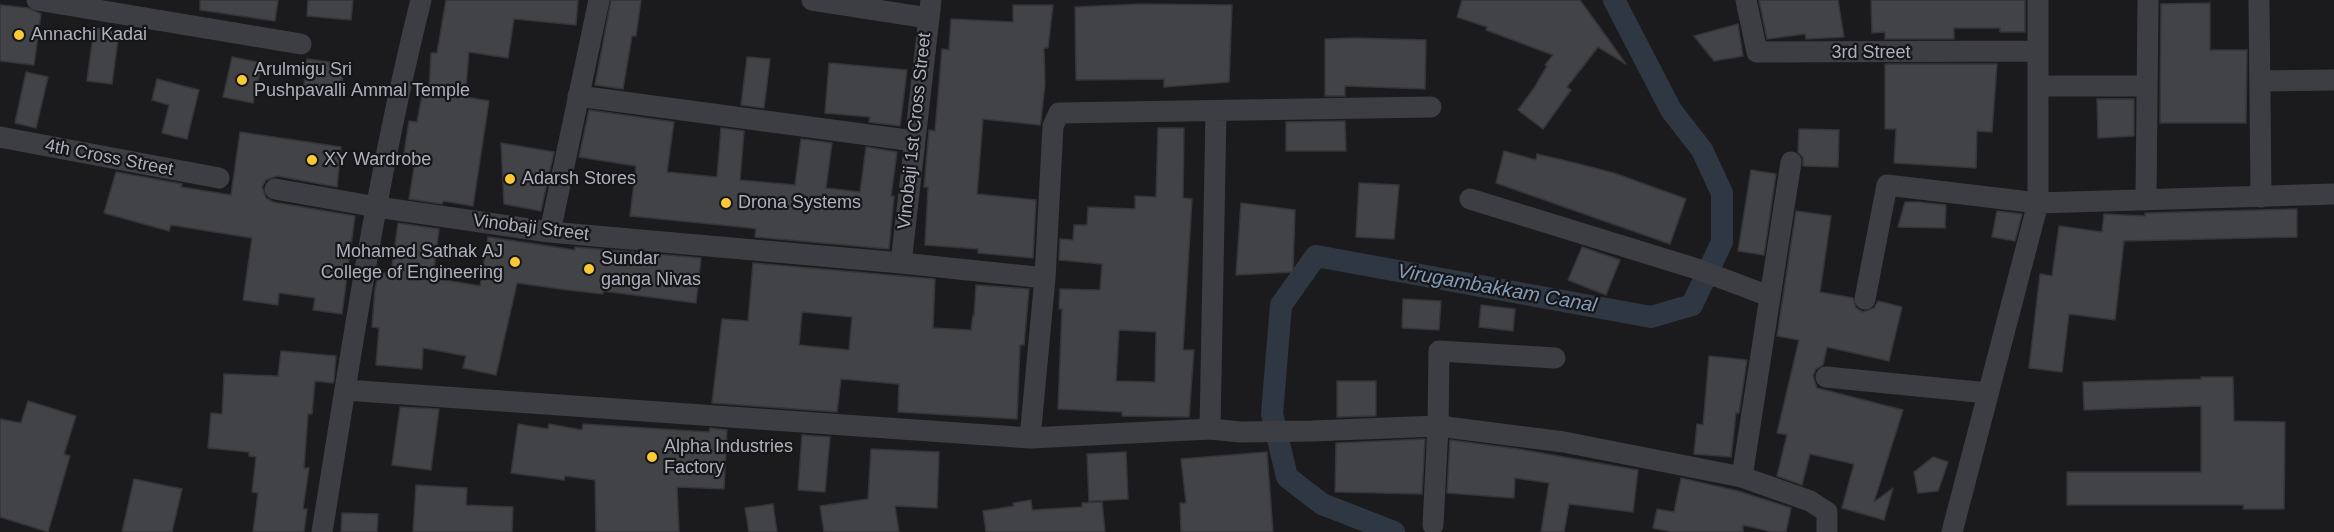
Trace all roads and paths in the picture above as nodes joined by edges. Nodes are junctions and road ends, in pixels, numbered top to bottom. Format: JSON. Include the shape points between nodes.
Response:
{"nodes":[{"id":1,"x":37,"y":0,"type":"edge"},
{"id":2,"x":421,"y":0,"type":"edge"},
{"id":3,"x":599,"y":0,"type":"edge"},
{"id":4,"x":812,"y":0,"type":"edge"},
{"id":5,"x":1746,"y":0,"type":"edge"},
{"id":6,"x":2038,"y":0,"type":"edge"},
{"id":7,"x":2148,"y":0,"type":"edge"},
{"id":8,"x":2259,"y":0,"type":"edge"},
{"id":9,"x":930,"y":9,"type":"edge"},
{"id":10,"x":301,"y":44,"type":"dead end"},
{"id":11,"x":2038,"y":51,"type":"junction"},
{"id":12,"x":2334,"y":80,"type":"edge"},
{"id":13,"x":2260,"y":81,"type":"junction"},
{"id":14,"x":2038,"y":86,"type":"junction"},
{"id":15,"x":2147,"y":86,"type":"junction"},
{"id":16,"x":578,"y":96,"type":"junction"},
{"id":17,"x":1431,"y":106,"type":"dead end"},
{"id":18,"x":1216,"y":112,"type":"junction"},
{"id":19,"x":0,"y":137,"type":"edge"},
{"id":20,"x":914,"y":141,"type":"junction"},
{"id":21,"x":1791,"y":162,"type":"dead end"},
{"id":22,"x":219,"y":178,"type":"dead end"},
{"id":23,"x":275,"y":189,"type":"dead end"},
{"id":24,"x":2334,"y":194,"type":"edge"},
{"id":25,"x":2261,"y":196,"type":"junction"},
{"id":26,"x":1470,"y":199,"type":"dead end"},
{"id":27,"x":2146,"y":200,"type":"junction"},
{"id":28,"x":2038,"y":203,"type":"junction"},
{"id":29,"x":376,"y":207,"type":"junction"},
{"id":30,"x":550,"y":232,"type":"junction"},
{"id":31,"x":901,"y":263,"type":"junction"},
{"id":32,"x":1045,"y":278,"type":"junction"},
{"id":33,"x":1769,"y":296,"type":"junction"},
{"id":34,"x":1865,"y":299,"type":"dead end"},
{"id":35,"x":1556,"y":358,"type":"dead end"},
{"id":36,"x":1827,"y":378,"type":"dead end"},
{"id":37,"x":345,"y":390,"type":"junction"},
{"id":38,"x":1988,"y":393,"type":"junction"},
{"id":39,"x":1438,"y":426,"type":"junction"},
{"id":40,"x":1210,"y":429,"type":"junction"},
{"id":41,"x":1030,"y":438,"type":"junction"},
{"id":42,"x":1742,"y":477,"type":"junction"},
{"id":43,"x":1433,"y":525,"type":"dead end"},
{"id":44,"x":321,"y":532,"type":"edge"},
{"id":45,"x":1827,"y":532,"type":"edge"},
{"id":46,"x":1952,"y":532,"type":"edge"}],
"edges":[{"from":1,"to":10,"type":"street"},
{"from":2,"to":29,"type":"street"},
{"from":3,"to":16,"type":"street"},
{"from":4,"to":9,"type":"street"},
{"from":5,"to":11,"type":"street","name":"3rd Street","via":[[1757,52]]},
{"from":6,"to":11,"type":"street"},
{"from":7,"to":15,"type":"street"},
{"from":8,"to":13,"type":"street"},
{"from":9,"to":20,"type":"street","name":"Vinobaji 1st Cross Street"},
{"from":11,"to":14,"type":"street"},
{"from":12,"to":13,"type":"street"},
{"from":13,"to":25,"type":"street"},
{"from":14,"to":15,"type":"street"},
{"from":14,"to":28,"type":"street"},
{"from":15,"to":27,"type":"street"},
{"from":16,"to":20,"type":"street"},
{"from":16,"to":30,"type":"street"},
{"from":17,"to":18,"type":"street"},
{"from":18,"to":32,"type":"street","via":[[1059,113],[1053,126]]},
{"from":18,"to":40,"type":"street"},
{"from":19,"to":22,"type":"street","name":"4th Cross Street"},
{"from":20,"to":31,"type":"street","name":"Vinobaji 1st Cross Street"},
{"from":21,"to":33,"type":"street"},
{"from":23,"to":29,"type":"street"},
{"from":24,"to":25,"type":"street"},
{"from":25,"to":27,"type":"street"},
{"from":26,"to":33,"type":"street","via":[[1697,269]]},
{"from":27,"to":28,"type":"street"},
{"from":28,"to":34,"type":"street","via":[[1887,185]]},
{"from":28,"to":38,"type":"street"},
{"from":29,"to":30,"type":"street","name":"Vinobaji Street"},
{"from":29,"to":37,"type":"street"},
{"from":30,"to":31,"type":"street","name":"Vinobaji Street"},
{"from":31,"to":32,"type":"street","name":"Vinobaji Street"},
{"from":32,"to":41,"type":"street"},
{"from":33,"to":42,"type":"street"},
{"from":35,"to":39,"type":"street","via":[[1438,351]]},
{"from":36,"to":38,"type":"street"},
{"from":37,"to":41,"type":"street"},
{"from":37,"to":44,"type":"street"},
{"from":38,"to":46,"type":"street"},
{"from":39,"to":40,"type":"street","via":[[1241,432]]},
{"from":39,"to":42,"type":"street","via":[[1564,442]]},
{"from":39,"to":43,"type":"street"},
{"from":40,"to":41,"type":"street"},
{"from":42,"to":45,"type":"street","via":[[1810,501],[1827,512]]}]}
